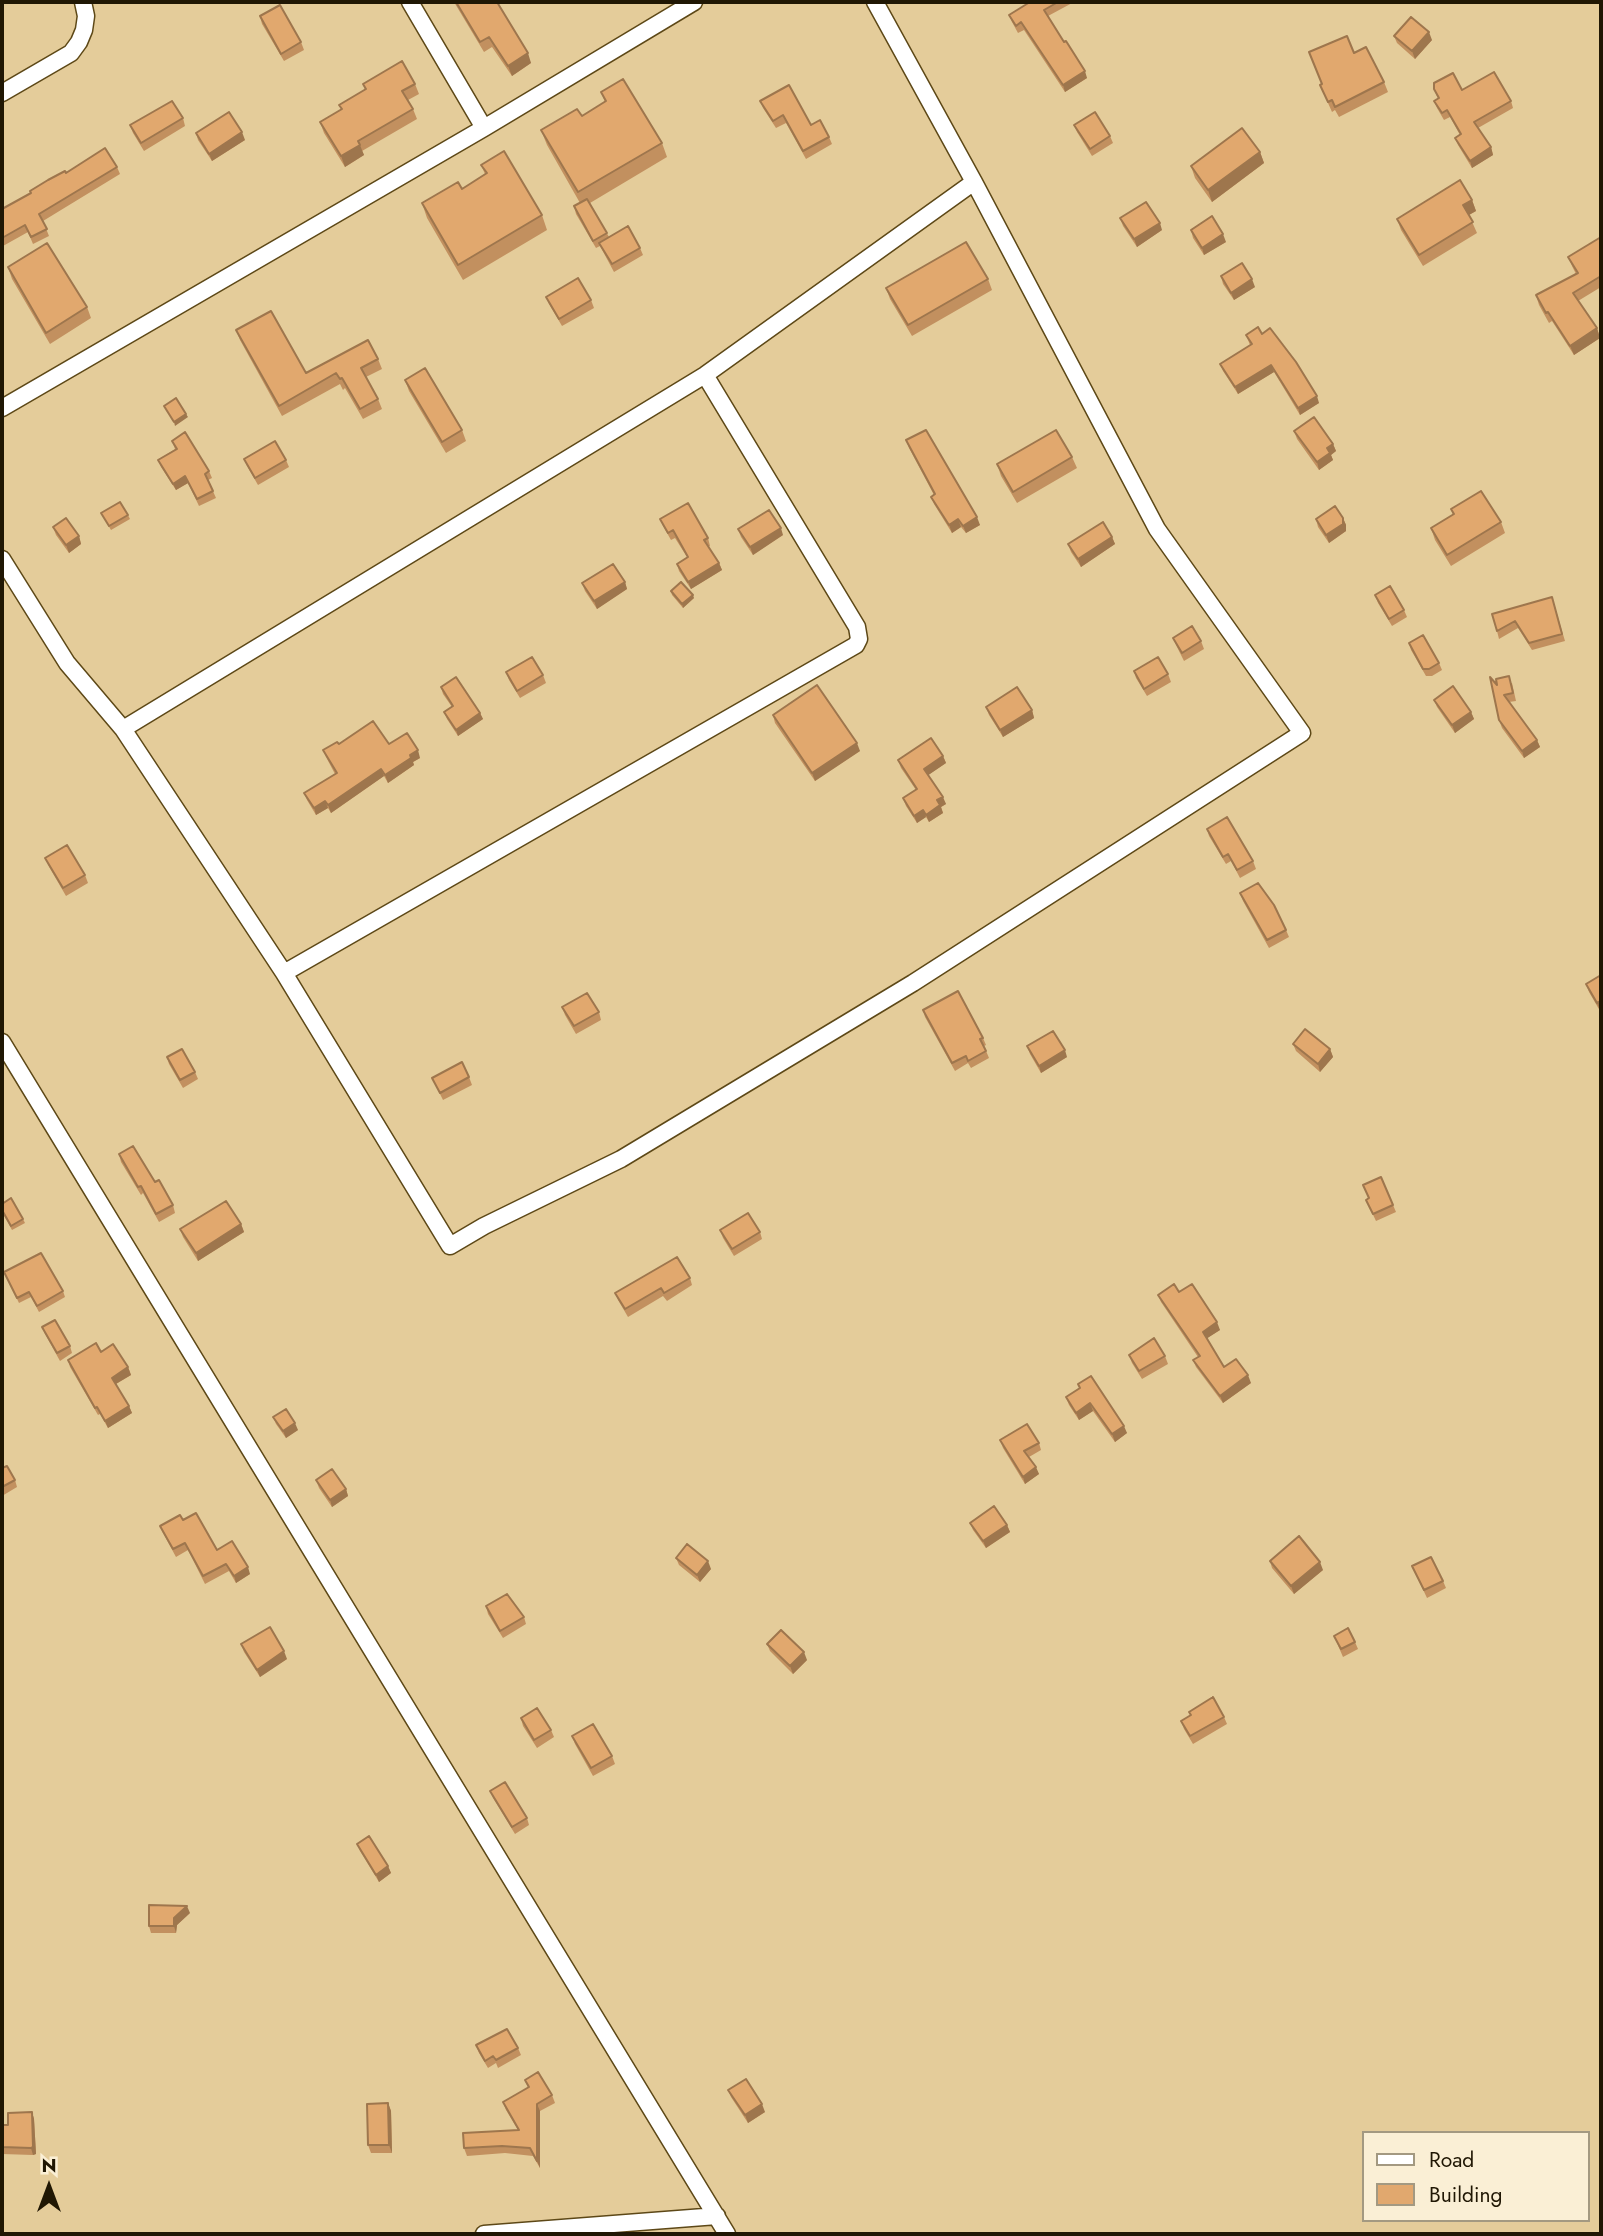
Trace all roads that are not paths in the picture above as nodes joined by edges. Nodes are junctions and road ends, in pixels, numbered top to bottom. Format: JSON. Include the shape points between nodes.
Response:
{"nodes":[{"id":1,"x":83,"y":2,"type":"edge"},
{"id":2,"x":410,"y":2,"type":"edge"},
{"id":3,"x":694,"y":2,"type":"edge"},
{"id":4,"x":875,"y":2,"type":"edge"},
{"id":5,"x":2,"y":93,"type":"edge"},
{"id":6,"x":484,"y":128,"type":"junction"},
{"id":7,"x":974,"y":182,"type":"junction"},
{"id":8,"x":705,"y":375,"type":"junction"},
{"id":9,"x":2,"y":408,"type":"edge"},
{"id":10,"x":2,"y":559,"type":"edge"},
{"id":11,"x":123,"y":729,"type":"junction"},
{"id":12,"x":284,"y":973,"type":"junction"},
{"id":13,"x":2,"y":1042,"type":"edge"},
{"id":14,"x":717,"y":2216,"type":"junction"},
{"id":15,"x":484,"y":2234,"type":"edge"},
{"id":16,"x":727,"y":2234,"type":"edge"}],
"edges":[{"from":1,"to":5,"type":"street","via":[[84,30],[71,53]]},
{"from":2,"to":6,"type":"street"},
{"from":3,"to":6,"type":"street"},
{"from":4,"to":7,"type":"street"},
{"from":6,"to":9,"type":"street"},
{"from":7,"to":8,"type":"street"},
{"from":7,"to":12,"type":"street","via":[[1157,529],[1302,733],[913,983],[633,1152],[450,1246]]},
{"from":8,"to":11,"type":"street"},
{"from":8,"to":12,"type":"street","via":[[857,627],[856,645]]},
{"from":10,"to":11,"type":"street","via":[[67,663]]},
{"from":11,"to":12,"type":"street"},
{"from":13,"to":14,"type":"street"},
{"from":14,"to":15,"type":"street"},
{"from":14,"to":16,"type":"street"}]}
